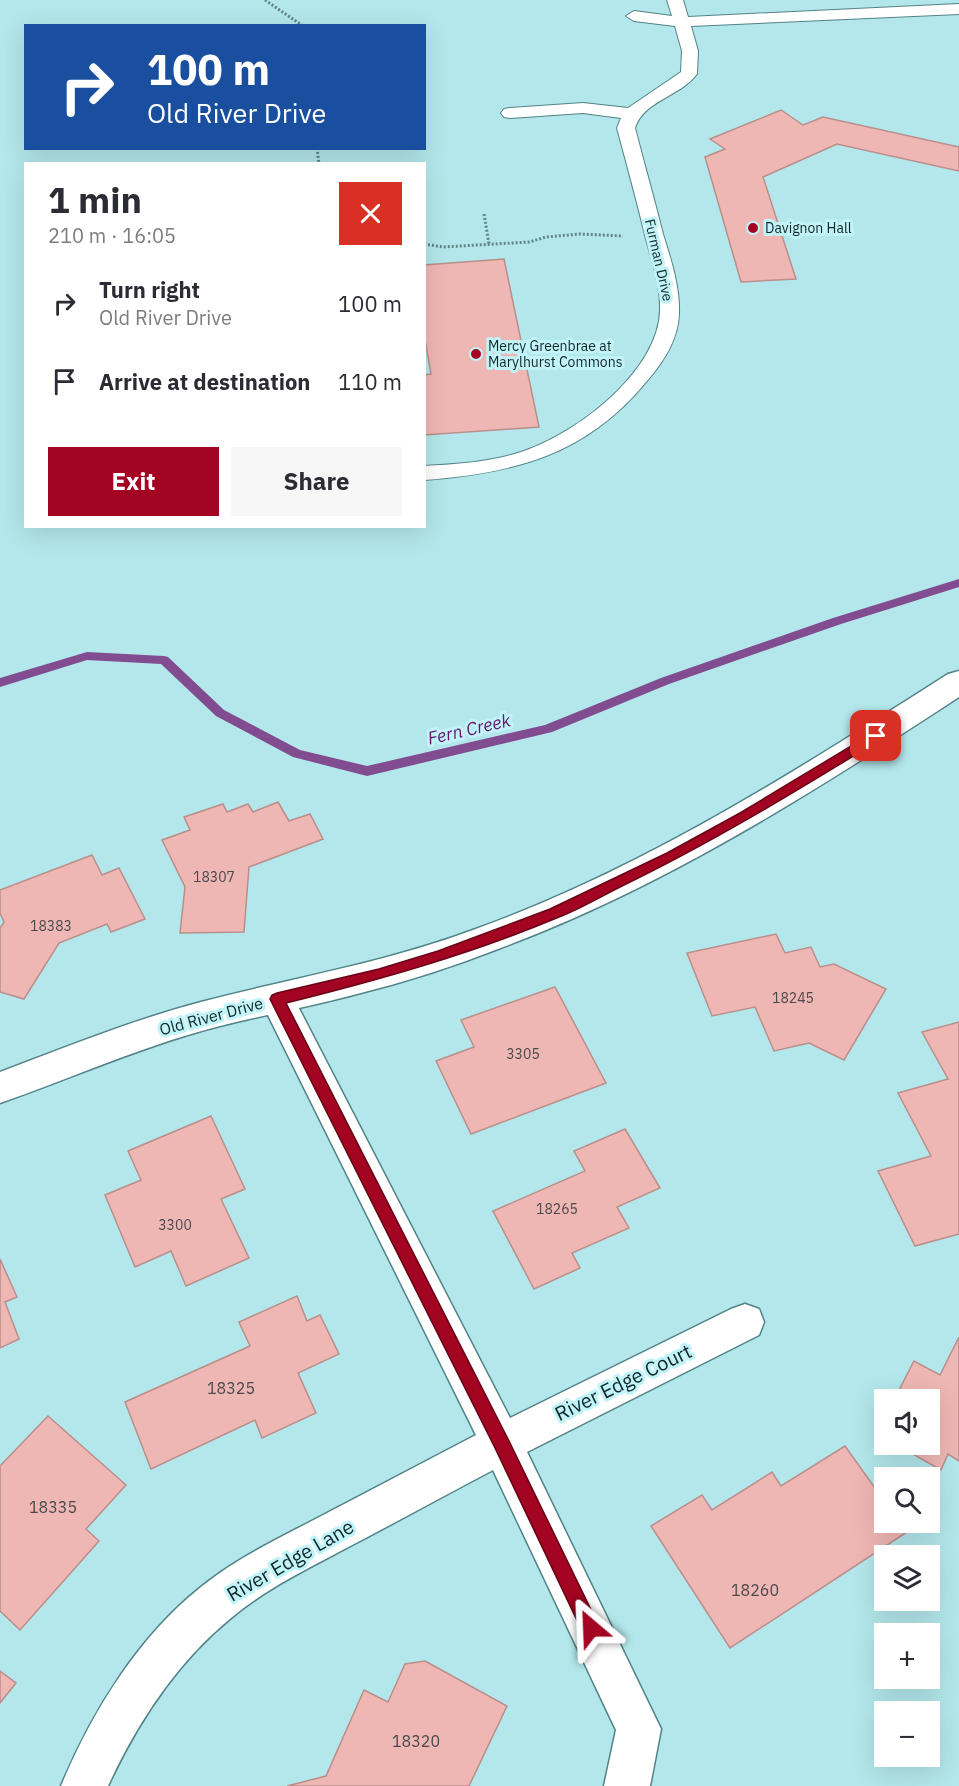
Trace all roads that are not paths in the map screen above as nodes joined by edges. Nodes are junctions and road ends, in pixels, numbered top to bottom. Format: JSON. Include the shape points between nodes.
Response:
{"nodes":[{"id":1,"x":675,"y":0,"type":"edge"},
{"id":2,"x":959,"y":9,"type":"edge"},
{"id":3,"x":634,"y":16,"type":"dead end"},
{"id":4,"x":682,"y":22,"type":"junction"},
{"id":5,"x":510,"y":113,"type":"dead end"},
{"id":6,"x":630,"y":114,"type":"junction"},
{"id":7,"x":426,"y":473,"type":"edge"},
{"id":8,"x":959,"y":682,"type":"edge"},
{"id":9,"x":277,"y":999,"type":"junction"},
{"id":10,"x":0,"y":1088,"type":"edge"},
{"id":11,"x":745,"y":1322,"type":"dead end"},
{"id":12,"x":501,"y":1442,"type":"junction"},
{"id":13,"x":84,"y":1786,"type":"edge"},
{"id":14,"x":627,"y":1786,"type":"edge"}],
"edges":[{"from":1,"to":4,"type":"lane"},
{"from":2,"to":4,"type":"lane"},
{"from":3,"to":4,"type":"lane"},
{"from":4,"to":6,"type":"lane","via":[[690,51],[689,74]]},
{"from":5,"to":6,"type":"lane","via":[[583,108]]},
{"from":6,"to":7,"type":"lane","name":"Furman Drive","via":[[626,128],[669,289],[666,334],[656,356],[636,382],[588,424],[546,450],[510,462]]},
{"from":8,"to":9,"type":"street","name":"Old River Drive","via":[[745,817],[555,913],[379,975]]},
{"from":9,"to":10,"type":"street","name":"Old River Drive","via":[[146,1033]]},
{"from":9,"to":12,"type":"street"},
{"from":11,"to":12,"type":"street","name":"River Edge Court"},
{"from":12,"to":13,"type":"street","name":"River Edge Lane","via":[[270,1566],[213,1605],[174,1643],[120,1715]]},
{"from":12,"to":14,"type":"street","via":[[639,1729]]}]}
